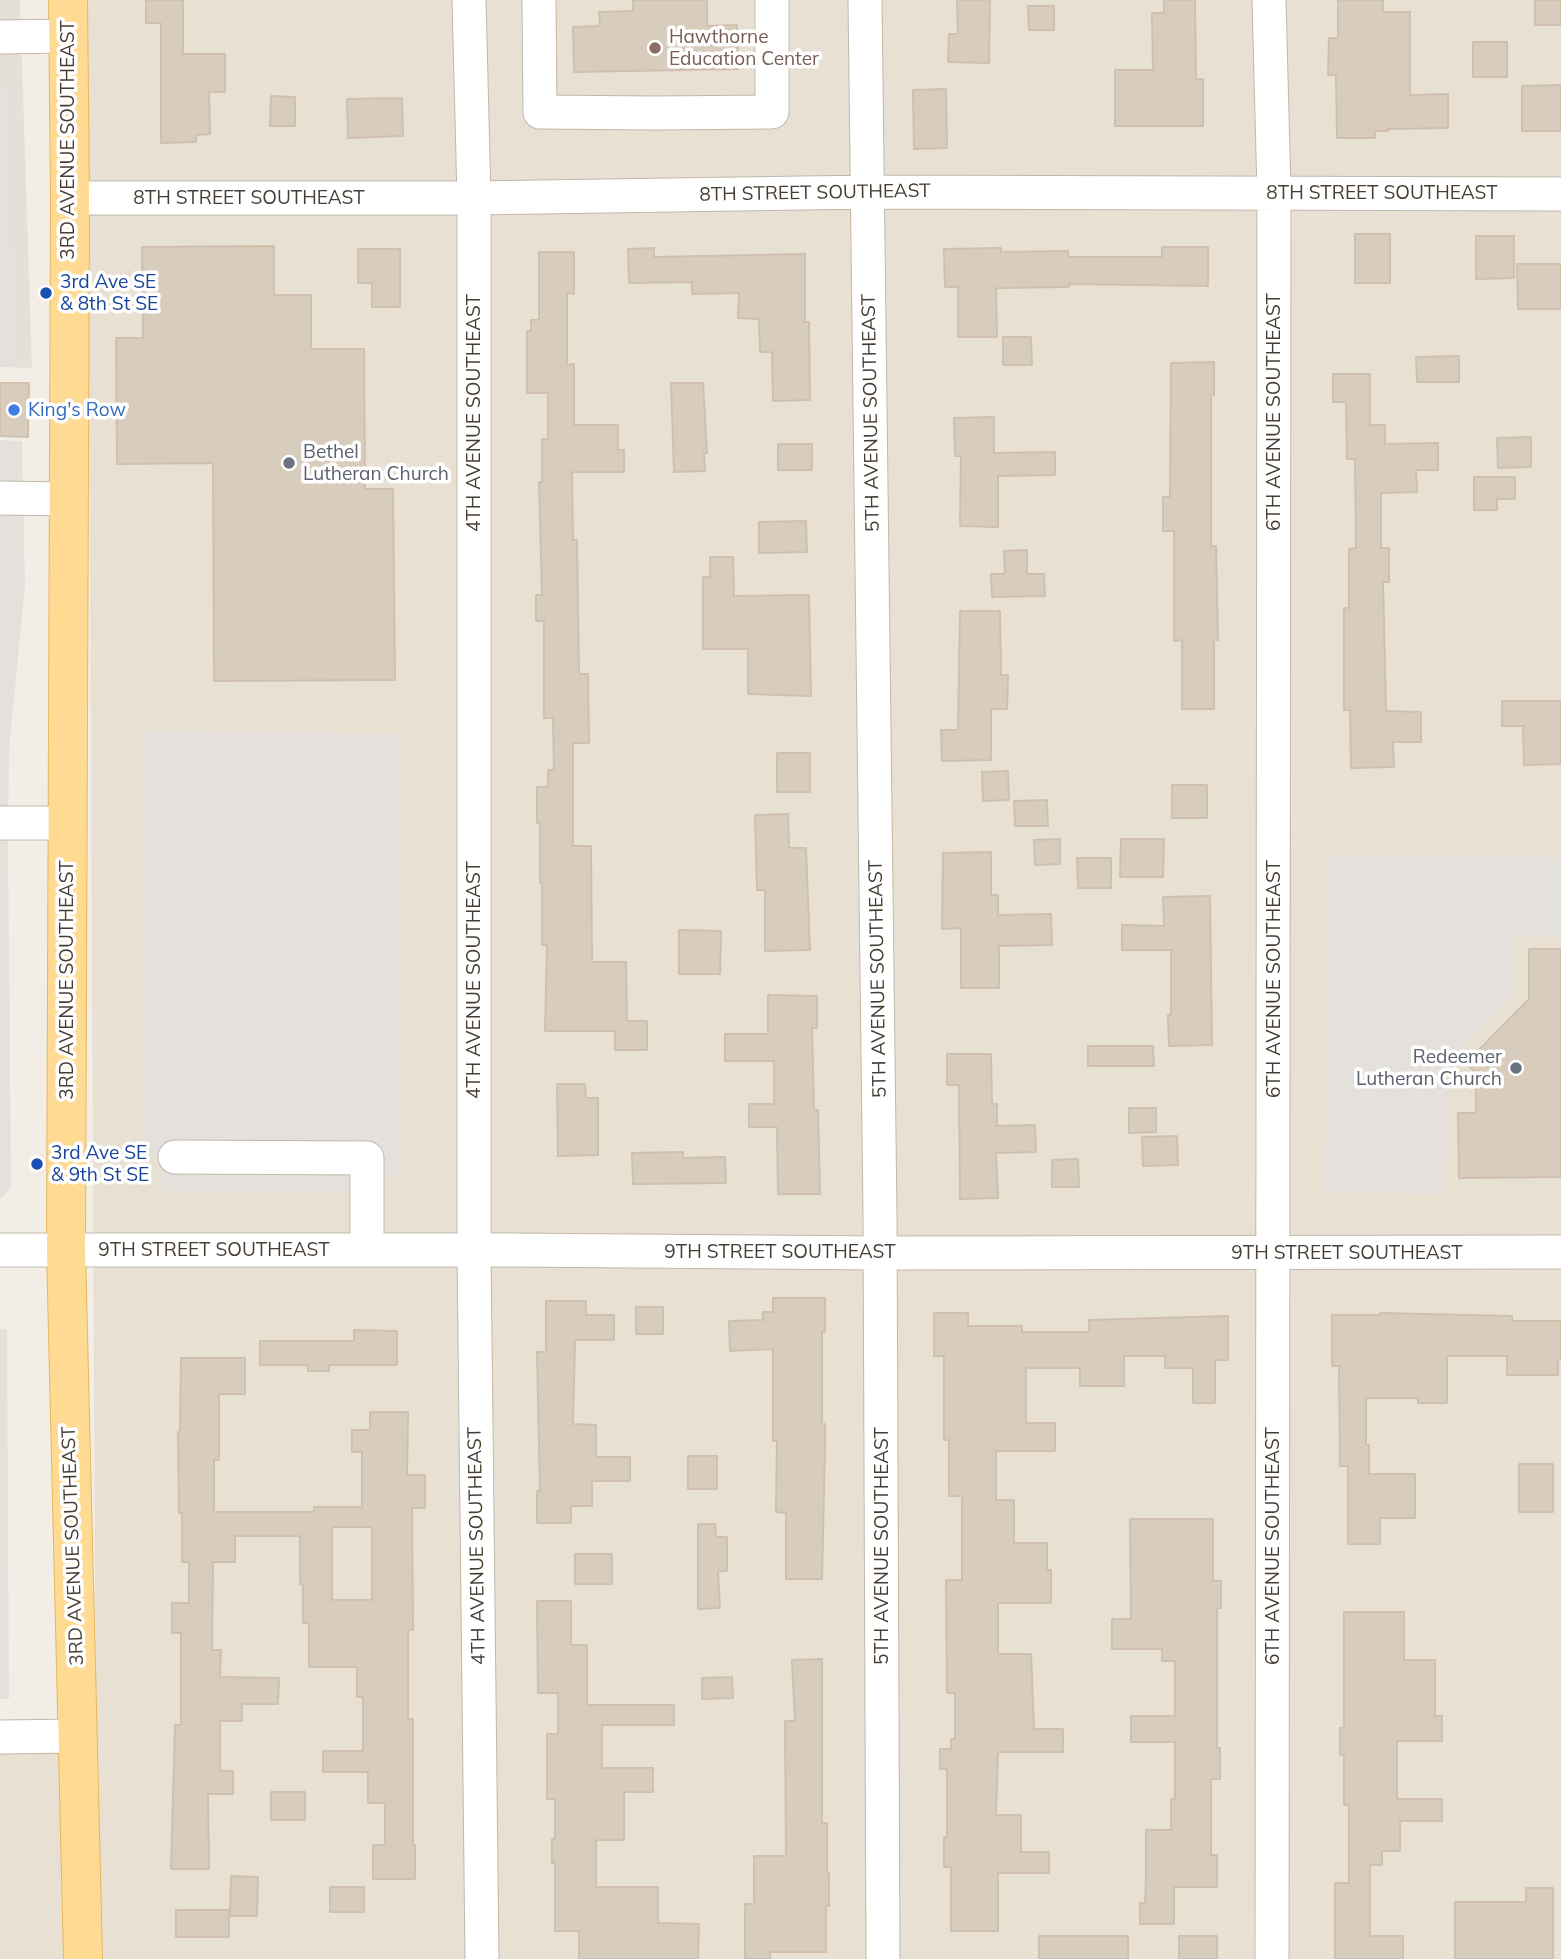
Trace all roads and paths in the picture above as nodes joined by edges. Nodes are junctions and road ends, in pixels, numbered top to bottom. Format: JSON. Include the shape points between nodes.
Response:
{"nodes":[{"id":1,"x":470,"y":0,"type":"edge"},
{"id":2,"x":539,"y":0,"type":"edge"},
{"id":3,"x":772,"y":0,"type":"edge"},
{"id":4,"x":865,"y":0,"type":"edge"},
{"id":5,"x":1269,"y":0,"type":"edge"},
{"id":6,"x":68,"y":18,"type":"edge"},
{"id":7,"x":0,"y":37,"type":"edge"},
{"id":8,"x":869,"y":192,"type":"junction"},
{"id":9,"x":1274,"y":192,"type":"junction"},
{"id":10,"x":1561,"y":194,"type":"edge"},
{"id":11,"x":70,"y":198,"type":"junction"},
{"id":12,"x":474,"y":198,"type":"junction"},
{"id":13,"x":0,"y":498,"type":"edge"},
{"id":14,"x":67,"y":499,"type":"junction"},
{"id":15,"x":0,"y":823,"type":"edge"},
{"id":16,"x":67,"y":823,"type":"junction"},
{"id":17,"x":175,"y":1157,"type":"dead end"},
{"id":18,"x":0,"y":1250,"type":"edge"},
{"id":19,"x":66,"y":1250,"type":"junction"},
{"id":20,"x":367,"y":1250,"type":"junction"},
{"id":21,"x":474,"y":1250,"type":"junction"},
{"id":22,"x":1561,"y":1252,"type":"edge"},
{"id":23,"x":881,"y":1254,"type":"junction"},
{"id":24,"x":1274,"y":1254,"type":"junction"},
{"id":25,"x":79,"y":1736,"type":"junction"},
{"id":26,"x":0,"y":1737,"type":"edge"},
{"id":27,"x":83,"y":1959,"type":"edge"},
{"id":28,"x":482,"y":1959,"type":"edge"},
{"id":29,"x":883,"y":1959,"type":"edge"},
{"id":30,"x":1272,"y":1959,"type":"edge"}],
"edges":[{"from":1,"to":12,"type":"street","name":"4TH AVENUE SOUTHEAST"},
{"from":2,"to":3,"type":"street","via":[[540,112],[655,113],[772,112]]},
{"from":4,"to":8,"type":"street","name":"5TH AVENUE SOUTHEAST"},
{"from":5,"to":9,"type":"street","name":"6TH AVENUE SOUTHEAST"},
{"from":6,"to":7,"type":"street"},
{"from":6,"to":11,"type":"main road","name":"3RD AVENUE SOUTHEAST"},
{"from":8,"to":9,"type":"street","name":"8TH STREET SOUTHEAST"},
{"from":8,"to":12,"type":"street","name":"8TH STREET SOUTHEAST"},
{"from":8,"to":23,"type":"street","name":"5TH AVENUE SOUTHEAST"},
{"from":9,"to":10,"type":"street","name":"8TH STREET SOUTHEAST"},
{"from":9,"to":24,"type":"street","name":"6TH AVENUE SOUTHEAST"},
{"from":11,"to":12,"type":"street","name":"8TH STREET SOUTHEAST"},
{"from":11,"to":14,"type":"main road","name":"3RD AVENUE SOUTHEAST"},
{"from":12,"to":21,"type":"street","name":"4TH AVENUE SOUTHEAST"},
{"from":13,"to":14,"type":"street"},
{"from":14,"to":16,"type":"main road","name":"3RD AVENUE SOUTHEAST"},
{"from":15,"to":16,"type":"street"},
{"from":16,"to":19,"type":"main road","name":"3RD AVENUE SOUTHEAST"},
{"from":17,"to":20,"type":"street","via":[[367,1158]]},
{"from":18,"to":19,"type":"street","name":"9TH STREET SOUTHEAST"},
{"from":19,"to":20,"type":"street","name":"9TH STREET SOUTHEAST"},
{"from":19,"to":25,"type":"main road","name":"3RD AVENUE SOUTHEAST"},
{"from":20,"to":21,"type":"street","name":"9TH STREET SOUTHEAST"},
{"from":21,"to":23,"type":"street","name":"9TH STREET SOUTHEAST"},
{"from":21,"to":28,"type":"street","name":"4TH AVENUE SOUTHEAST"},
{"from":22,"to":24,"type":"street","name":"9TH STREET SOUTHEAST"},
{"from":23,"to":24,"type":"street","name":"9TH STREET SOUTHEAST"},
{"from":23,"to":29,"type":"street","name":"5TH AVENUE SOUTHEAST"},
{"from":24,"to":30,"type":"street","name":"6TH AVENUE SOUTHEAST"},
{"from":25,"to":26,"type":"street"},
{"from":25,"to":27,"type":"main road","name":"3RD AVENUE SOUTHEAST"}]}
